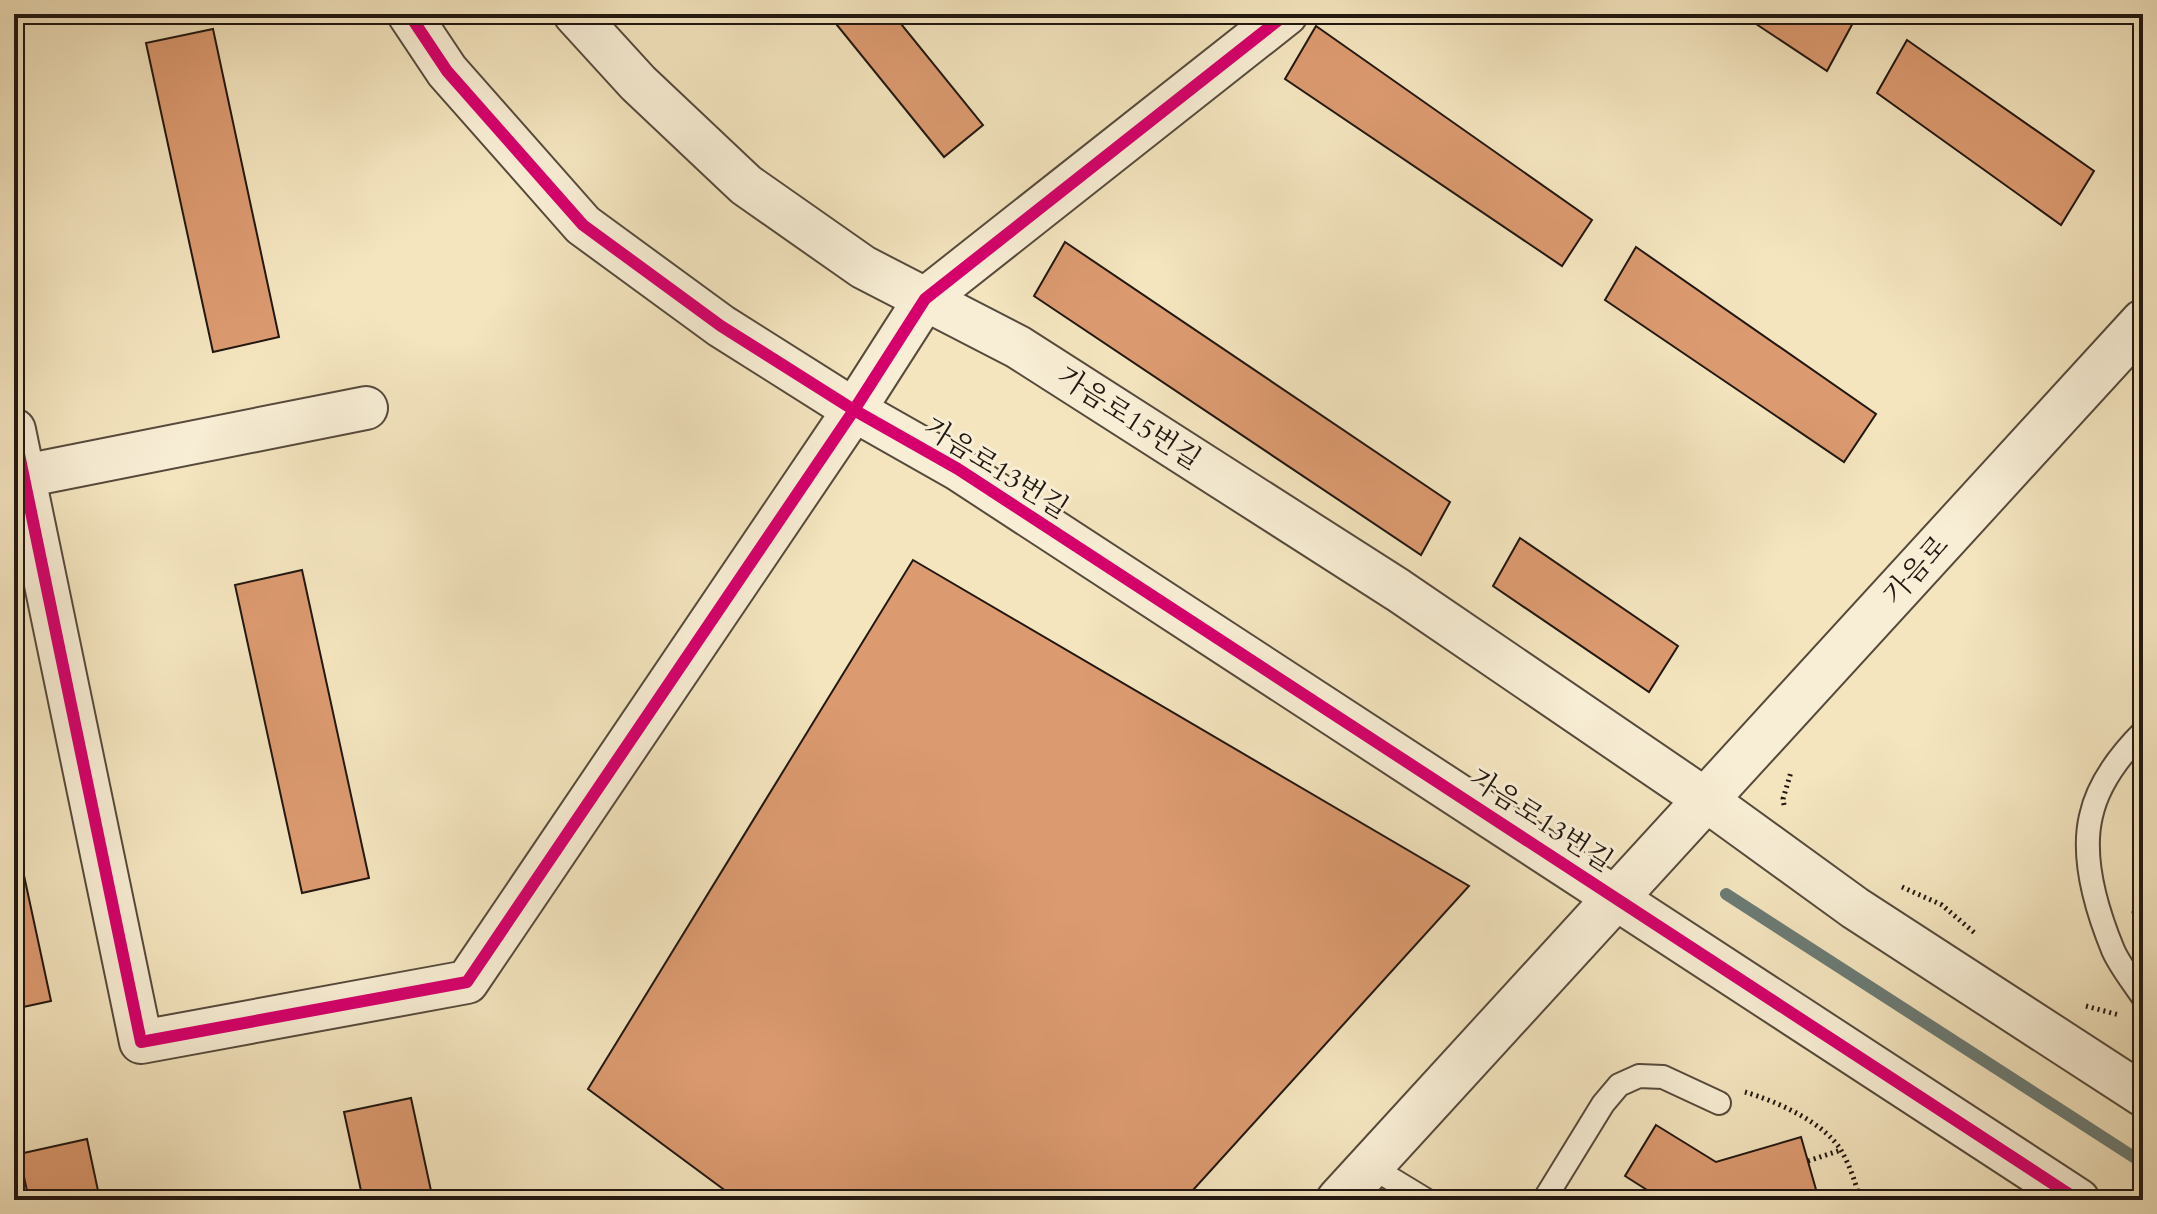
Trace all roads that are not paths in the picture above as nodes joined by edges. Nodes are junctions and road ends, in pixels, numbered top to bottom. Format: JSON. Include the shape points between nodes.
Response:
{"nodes":[{"id":1,"x":409,"y":14,"type":"edge"},
{"id":2,"x":575,"y":14,"type":"edge"},
{"id":3,"x":1286,"y":14,"type":"edge"},
{"id":4,"x":925,"y":299,"type":"junction"},
{"id":5,"x":2143,"y":322,"type":"edge"},
{"id":6,"x":366,"y":408,"type":"dead end"},
{"id":7,"x":854,"y":410,"type":"junction"},
{"id":8,"x":14,"y":430,"type":"edge"},
{"id":9,"x":19,"y":477,"type":"edge"},
{"id":10,"x":2143,"y":732,"type":"edge"},
{"id":11,"x":1698,"y":809,"type":"junction"},
{"id":12,"x":1622,"y":892,"type":"junction"},
{"id":13,"x":2143,"y":997,"type":"edge"},
{"id":14,"x":2143,"y":1095,"type":"edge"},
{"id":15,"x":1712,"y":1100,"type":"road end"},
{"id":16,"x":1370,"y":1166,"type":"junction"},
{"id":17,"x":1339,"y":1200,"type":"edge"},
{"id":18,"x":1426,"y":1200,"type":"edge"},
{"id":19,"x":1544,"y":1200,"type":"edge"},
{"id":20,"x":2078,"y":1200,"type":"edge"}],
"edges":[{"from":1,"to":7,"type":"street","name":"가음로13번길","via":[[447,71],[583,225],[721,326]]},
{"from":2,"to":4,"type":"street","name":"가음로15번길","via":[[638,83],[746,185],[863,267]]},
{"from":3,"to":4,"type":"street"},
{"from":4,"to":7,"type":"street"},
{"from":4,"to":11,"type":"street","name":"가음로15번길","via":[[1018,347],[1398,590]]},
{"from":5,"to":11,"type":"street","name":"가음로"},
{"from":6,"to":9,"type":"street"},
{"from":7,"to":9,"type":"street","via":[[467,982],[141,1042]]},
{"from":7,"to":12,"type":"street","name":"가음로13번길","via":[[958,469]]},
{"from":8,"to":9,"type":"street"},
{"from":10,"to":13,"type":"lane","via":[[2108,777],[2091,815],[2088,849],[2114,952]]},
{"from":11,"to":12,"type":"street","name":"가음로"},
{"from":11,"to":14,"type":"street","name":"가음로15번길"},
{"from":12,"to":16,"type":"street","name":"가음로"},
{"from":12,"to":20,"type":"street","name":"가음로13번길"},
{"from":15,"to":19,"type":"lane","via":[[1663,1077],[1639,1076],[1619,1085]]},
{"from":16,"to":17,"type":"street","name":"가음로"},
{"from":16,"to":18,"type":"lane"}]}
